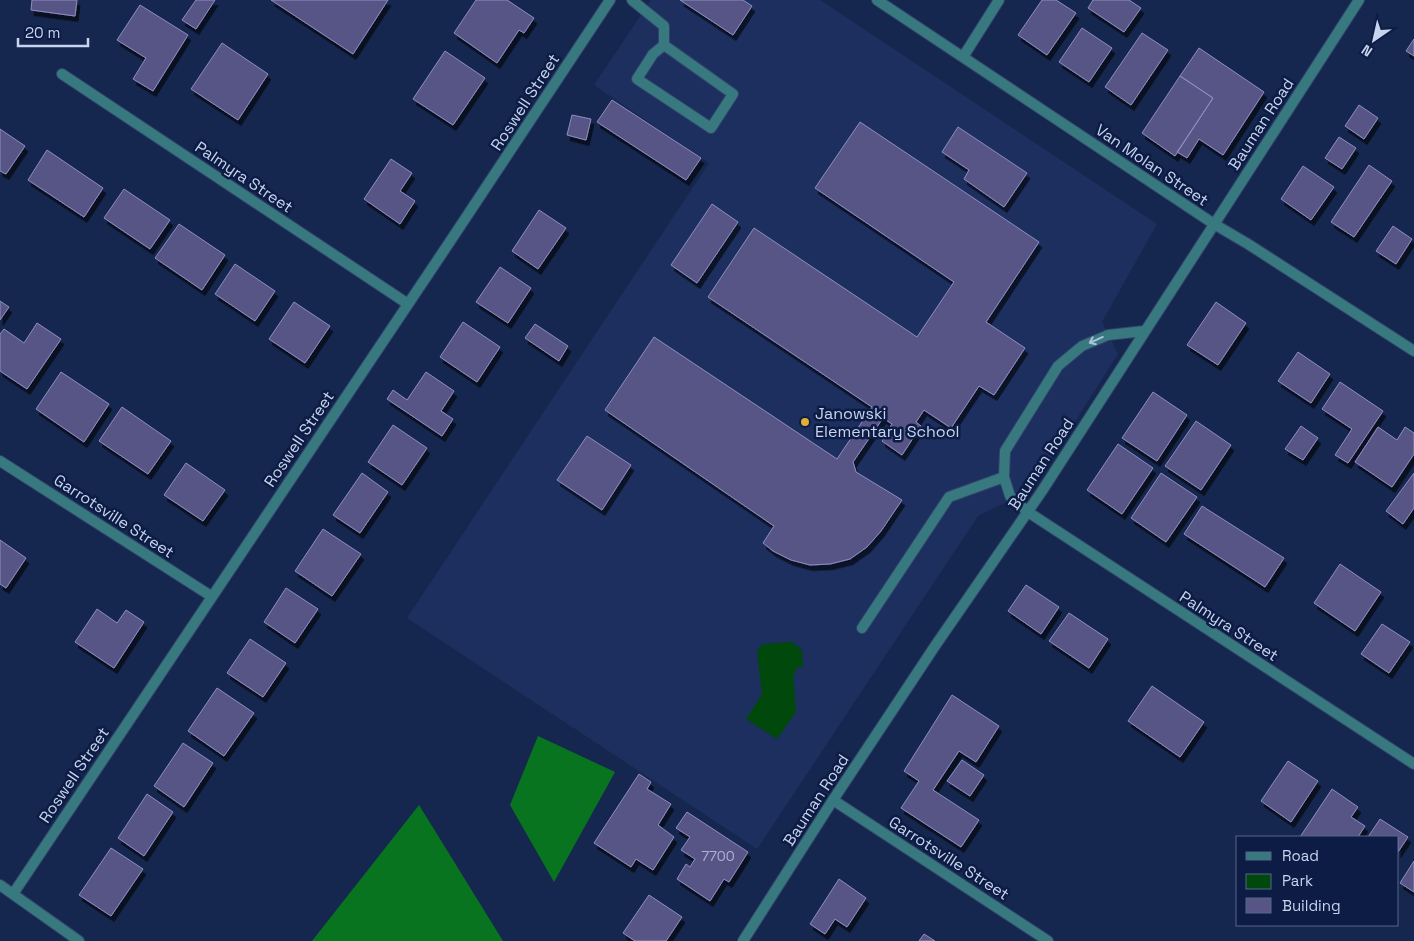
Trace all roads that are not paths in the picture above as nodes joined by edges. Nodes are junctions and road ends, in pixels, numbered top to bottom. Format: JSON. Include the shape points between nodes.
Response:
{"nodes":[{"id":1,"x":610,"y":0,"type":"edge"},
{"id":2,"x":632,"y":0,"type":"edge"},
{"id":3,"x":877,"y":0,"type":"edge"},
{"id":4,"x":999,"y":0,"type":"edge"},
{"id":5,"x":1359,"y":0,"type":"edge"},
{"id":6,"x":664,"y":45,"type":"junction"},
{"id":7,"x":963,"y":57,"type":"junction"},
{"id":8,"x":62,"y":74,"type":"dead end"},
{"id":9,"x":1214,"y":224,"type":"junction"},
{"id":10,"x":408,"y":304,"type":"junction"},
{"id":11,"x":1144,"y":331,"type":"junction"},
{"id":12,"x":1414,"y":351,"type":"edge"},
{"id":13,"x":0,"y":461,"type":"edge"},
{"id":14,"x":1004,"y":477,"type":"junction"},
{"id":15,"x":1028,"y":512,"type":"junction"},
{"id":16,"x":211,"y":596,"type":"junction"},
{"id":17,"x":862,"y":628,"type":"dead end"},
{"id":18,"x":1414,"y":764,"type":"edge"},
{"id":19,"x":833,"y":800,"type":"junction"},
{"id":20,"x":0,"y":885,"type":"edge"},
{"id":21,"x":13,"y":894,"type":"junction"},
{"id":22,"x":79,"y":941,"type":"edge"},
{"id":23,"x":743,"y":941,"type":"edge"},
{"id":24,"x":1048,"y":941,"type":"edge"}],
"edges":[{"from":1,"to":10,"type":"street","name":"Roswell Street"},
{"from":2,"to":6,"type":"street","via":[[664,26]]},
{"from":3,"to":7,"type":"street","name":"Van Molan Street"},
{"from":4,"to":7,"type":"street"},
{"from":5,"to":9,"type":"street","name":"Bauman Road"},
{"from":6,"to":6,"type":"street","via":[[653,54],[637,79],[711,128],[733,94]]},
{"from":7,"to":9,"type":"street","name":"Van Molan Street"},
{"from":8,"to":10,"type":"street","name":"Palmyra Street"},
{"from":9,"to":11,"type":"street","name":"Bauman Road"},
{"from":9,"to":12,"type":"street","name":"Van Molan Street"},
{"from":10,"to":16,"type":"street","name":"Roswell Street"},
{"from":11,"to":14,"type":"street","one_way":true,"via":[[1108,334],[1082,346],[1058,366],[1005,451]]},
{"from":11,"to":15,"type":"street","name":"Bauman Road"},
{"from":13,"to":16,"type":"street","name":"Garrotsville Street"},
{"from":14,"to":15,"type":"street","name":"Palmyra Street","via":[[1010,496]]},
{"from":14,"to":17,"type":"street","via":[[949,497]]},
{"from":15,"to":18,"type":"street","name":"Palmyra Street"},
{"from":15,"to":19,"type":"street","name":"Bauman Road"},
{"from":16,"to":21,"type":"street","name":"Roswell Street"},
{"from":19,"to":23,"type":"street","name":"Bauman Road"},
{"from":19,"to":24,"type":"street","name":"Garrotsville Street"},
{"from":20,"to":21,"type":"street"},
{"from":21,"to":22,"type":"street"}]}
